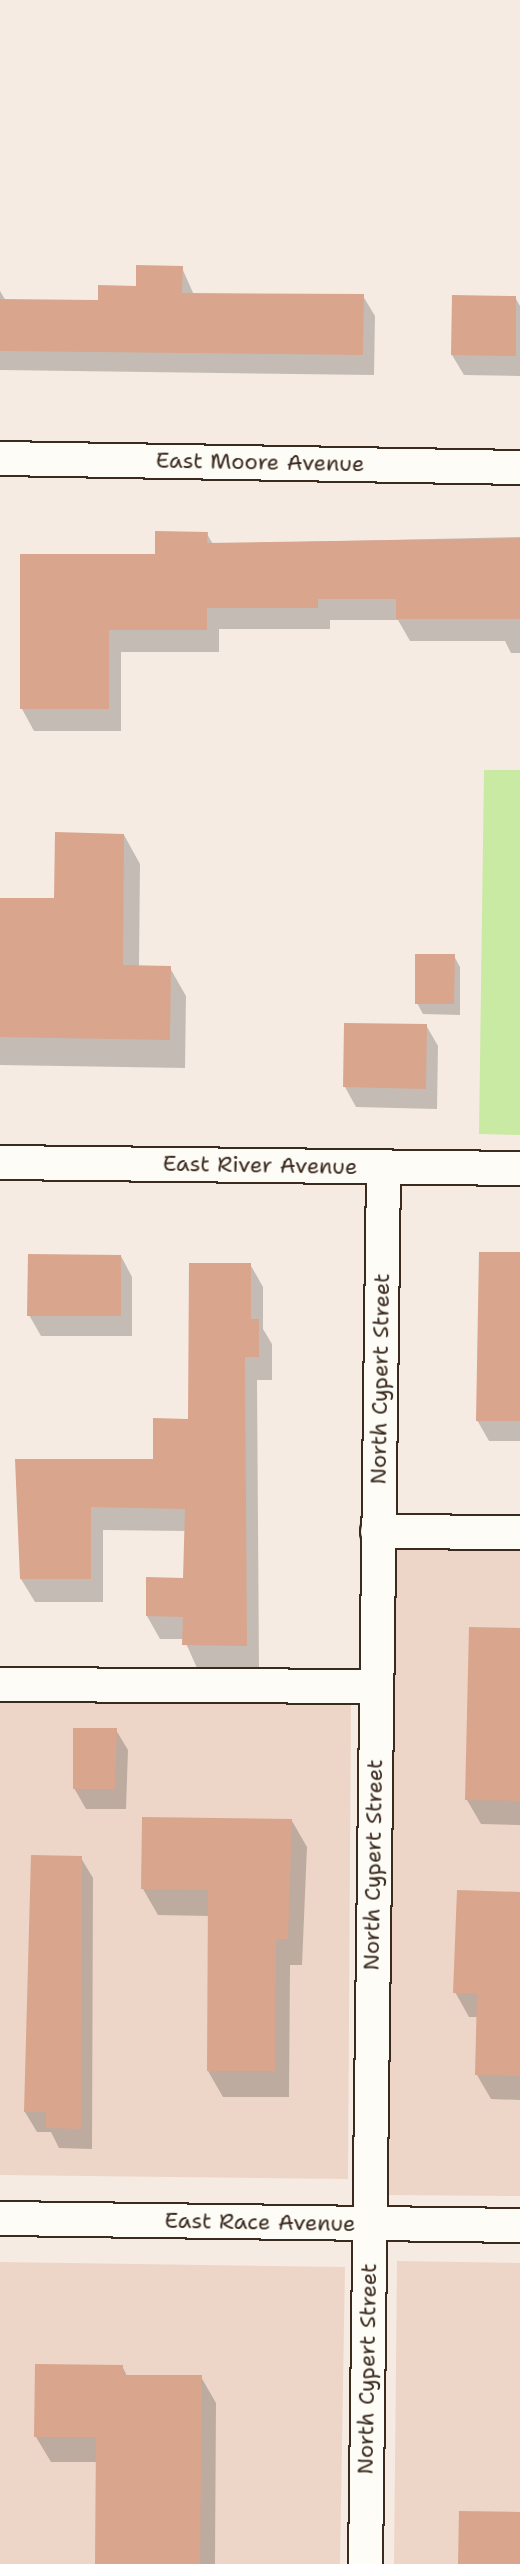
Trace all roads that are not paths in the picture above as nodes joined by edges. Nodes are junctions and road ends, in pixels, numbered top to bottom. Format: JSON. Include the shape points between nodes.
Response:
{"nodes":[{"id":1,"x":0,"y":458,"type":"edge"},
{"id":2,"x":520,"y":467,"type":"edge"},
{"id":3,"x":0,"y":1162,"type":"edge"},
{"id":4,"x":383,"y":1167,"type":"junction"},
{"id":5,"x":520,"y":1168,"type":"edge"},
{"id":6,"x":377,"y":1531,"type":"junction"},
{"id":7,"x":520,"y":1532,"type":"edge"},
{"id":8,"x":0,"y":1684,"type":"edge"},
{"id":9,"x":376,"y":1686,"type":"junction"},
{"id":10,"x":0,"y":2218,"type":"edge"},
{"id":11,"x":369,"y":2223,"type":"junction"},
{"id":12,"x":520,"y":2225,"type":"edge"},
{"id":13,"x":364,"y":2564,"type":"edge"}],
"edges":[{"from":1,"to":2,"type":"street","name":"East Moore Avenue"},
{"from":3,"to":4,"type":"street","name":"East River Avenue"},
{"from":4,"to":5,"type":"street","name":"East River Avenue"},
{"from":4,"to":6,"type":"street","name":"North Cypert Street"},
{"from":6,"to":7,"type":"street"},
{"from":6,"to":9,"type":"street","name":"North Cypert Street"},
{"from":8,"to":9,"type":"street"},
{"from":9,"to":11,"type":"street","name":"North Cypert Street"},
{"from":10,"to":11,"type":"street","name":"East Race Avenue"},
{"from":11,"to":12,"type":"street","name":"East Race Avenue"},
{"from":11,"to":13,"type":"street","name":"North Cypert Street"}]}
